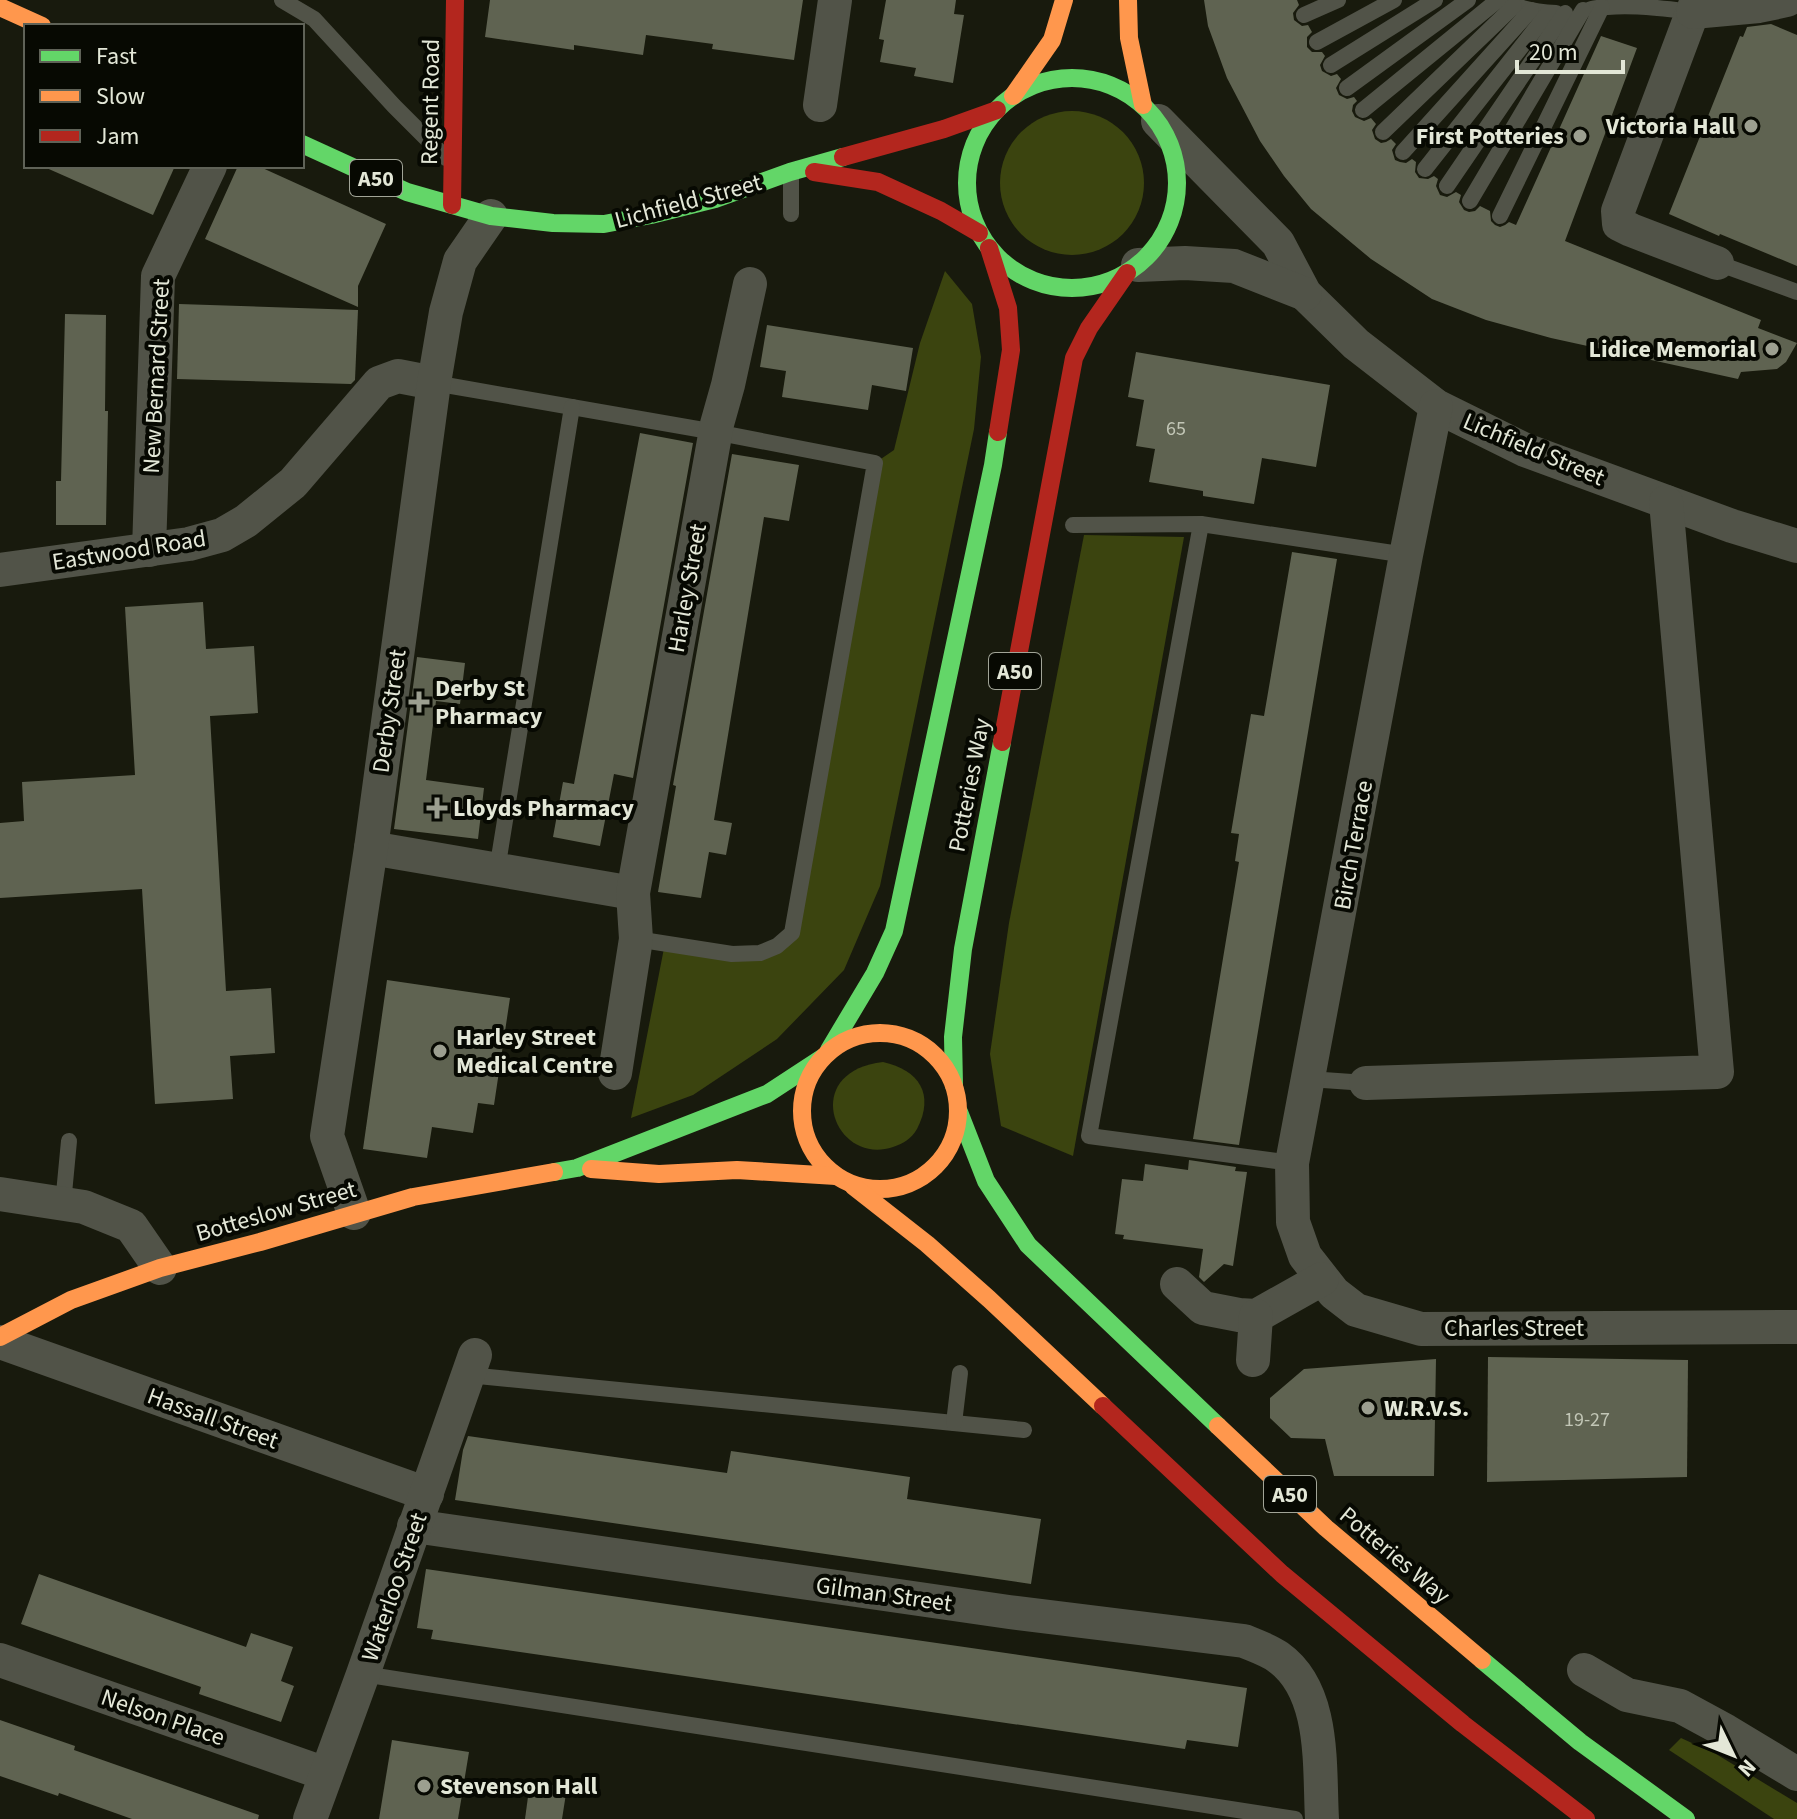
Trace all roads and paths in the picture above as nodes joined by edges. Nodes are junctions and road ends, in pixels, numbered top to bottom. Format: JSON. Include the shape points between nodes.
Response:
{"nodes":[{"id":1,"x":282,"y":0,"type":"edge"},
{"id":2,"x":455,"y":0,"type":"edge"},
{"id":3,"x":835,"y":0,"type":"edge"},
{"id":4,"x":1064,"y":0,"type":"edge"},
{"id":5,"x":1128,"y":0,"type":"edge"},
{"id":6,"x":1338,"y":0,"type":"edge"},
{"id":7,"x":1394,"y":0,"type":"edge"},
{"id":8,"x":1435,"y":0,"type":"edge"},
{"id":9,"x":1468,"y":0,"type":"edge"},
{"id":10,"x":1787,"y":0,"type":"edge"},
{"id":11,"x":1504,"y":2,"type":"edge"},
{"id":12,"x":1695,"y":6,"type":"edge"},
{"id":13,"x":0,"y":7,"type":"edge"},
{"id":14,"x":1602,"y":7,"type":"junction"},
{"id":15,"x":1531,"y":10,"type":"junction"},
{"id":16,"x":1583,"y":10,"type":"junction"},
{"id":17,"x":1557,"y":13,"type":"junction"},
{"id":18,"x":1304,"y":15,"type":"dead end"},
{"id":19,"x":38,"y":24,"type":"edge"},
{"id":20,"x":1317,"y":42,"type":"dead end"},
{"id":21,"x":1331,"y":65,"type":"dead end"},
{"id":22,"x":1347,"y":88,"type":"dead end"},
{"id":23,"x":1013,"y":96,"type":"junction"},
{"id":24,"x":820,"y":105,"type":"dead end"},
{"id":25,"x":997,"y":110,"type":"junction"},
{"id":26,"x":1363,"y":110,"type":"dead end"},
{"id":27,"x":1150,"y":113,"type":"junction"},
{"id":28,"x":1383,"y":132,"type":"dead end"},
{"id":29,"x":304,"y":145,"type":"edge"},
{"id":30,"x":1403,"y":152,"type":"dead end"},
{"id":31,"x":453,"y":165,"type":"junction"},
{"id":32,"x":209,"y":168,"type":"edge"},
{"id":33,"x":1425,"y":169,"type":"dead end"},
{"id":34,"x":795,"y":171,"type":"junction"},
{"id":35,"x":1447,"y":186,"type":"dead end"},
{"id":36,"x":1470,"y":201,"type":"dead end"},
{"id":37,"x":452,"y":205,"type":"junction"},
{"id":38,"x":791,"y":214,"type":"dead end"},
{"id":39,"x":491,"y":216,"type":"junction"},
{"id":40,"x":1500,"y":216,"type":"dead end"},
{"id":41,"x":984,"y":241,"type":"junction"},
{"id":42,"x":1717,"y":263,"type":"joint"},
{"id":43,"x":1133,"y":269,"type":"junction"},
{"id":44,"x":750,"y":284,"type":"dead end"},
{"id":45,"x":1797,"y":292,"type":"edge"},
{"id":46,"x":1305,"y":294,"type":"junction"},
{"id":47,"x":434,"y":383,"type":"junction"},
{"id":48,"x":1436,"y":406,"type":"junction"},
{"id":49,"x":572,"y":407,"type":"junction"},
{"id":50,"x":716,"y":428,"type":"junction"},
{"id":51,"x":1666,"y":502,"type":"junction"},
{"id":52,"x":1201,"y":524,"type":"junction"},
{"id":53,"x":1073,"y":525,"type":"dead end"},
{"id":54,"x":1797,"y":546,"type":"edge"},
{"id":55,"x":149,"y":550,"type":"junction"},
{"id":56,"x":1406,"y":555,"type":"junction"},
{"id":57,"x":0,"y":570,"type":"edge"},
{"id":58,"x":371,"y":848,"type":"junction"},
{"id":59,"x":497,"y":870,"type":"junction"},
{"id":60,"x":633,"y":893,"type":"junction"},
{"id":61,"x":636,"y":939,"type":"junction"},
{"id":62,"x":825,"y":1054,"type":"junction"},
{"id":63,"x":615,"y":1073,"type":"dead end"},
{"id":64,"x":1309,"y":1079,"type":"junction"},
{"id":65,"x":1366,"y":1083,"type":"joint"},
{"id":66,"x":954,"y":1085,"type":"junction"},
{"id":67,"x":959,"y":1112,"type":"junction"},
{"id":68,"x":69,"y":1141,"type":"dead end"},
{"id":69,"x":1292,"y":1163,"type":"junction"},
{"id":70,"x":577,"y":1168,"type":"junction"},
{"id":71,"x":836,"y":1176,"type":"junction"},
{"id":72,"x":853,"y":1186,"type":"junction"},
{"id":73,"x":0,"y":1194,"type":"edge"},
{"id":74,"x":63,"y":1204,"type":"junction"},
{"id":75,"x":354,"y":1213,"type":"junction"},
{"id":76,"x":160,"y":1268,"type":"junction"},
{"id":77,"x":1322,"y":1279,"type":"junction"},
{"id":78,"x":1177,"y":1284,"type":"dead end"},
{"id":79,"x":1256,"y":1316,"type":"junction"},
{"id":80,"x":1797,"y":1327,"type":"edge"},
{"id":81,"x":0,"y":1340,"type":"edge"},
{"id":82,"x":1253,"y":1360,"type":"dead end"},
{"id":83,"x":471,"y":1365,"type":"joint"},
{"id":84,"x":960,"y":1373,"type":"dead end"},
{"id":85,"x":954,"y":1423,"type":"junction"},
{"id":86,"x":1024,"y":1430,"type":"dead end"},
{"id":87,"x":427,"y":1494,"type":"junction"},
{"id":88,"x":414,"y":1526,"type":"junction"},
{"id":89,"x":0,"y":1660,"type":"edge"},
{"id":90,"x":1584,"y":1670,"type":"dead end"},
{"id":91,"x":363,"y":1674,"type":"junction"},
{"id":92,"x":326,"y":1774,"type":"junction"},
{"id":93,"x":1797,"y":1774,"type":"edge"},
{"id":94,"x":310,"y":1819,"type":"edge"},
{"id":95,"x":1295,"y":1819,"type":"edge"},
{"id":96,"x":1322,"y":1819,"type":"edge"},
{"id":97,"x":1586,"y":1819,"type":"edge"},
{"id":98,"x":1686,"y":1819,"type":"edge"}],
"edges":[{"from":1,"to":31,"type":"lane","via":[[314,19]]},
{"from":2,"to":31,"type":"main road","name":"Regent Road"},
{"from":3,"to":24,"type":"street"},
{"from":4,"to":23,"type":"main road","via":[[1052,40]]},
{"from":5,"to":27,"type":"main road","via":[[1129,38]]},
{"from":6,"to":18,"type":"lane"},
{"from":7,"to":20,"type":"lane"},
{"from":8,"to":21,"type":"lane"},
{"from":9,"to":22,"type":"lane"},
{"from":10,"to":12,"type":"street","via":[[1759,6]]},
{"from":11,"to":15,"type":"lane"},
{"from":11,"to":26,"type":"lane"},
{"from":11,"to":28,"type":"lane"},
{"from":12,"to":14,"type":"lane"},
{"from":12,"to":42,"type":"street","via":[[1618,211],[1619,224]]},
{"from":13,"to":19,"type":"main road"},
{"from":14,"to":16,"type":"lane"},
{"from":14,"to":40,"type":"lane"},
{"from":15,"to":17,"type":"lane"},
{"from":15,"to":30,"type":"lane"},
{"from":16,"to":17,"type":"lane"},
{"from":16,"to":36,"type":"lane"},
{"from":17,"to":33,"type":"lane"},
{"from":17,"to":35,"type":"lane"},
{"from":23,"to":25,"type":"main road"},
{"from":23,"to":27,"type":"main road","via":[[1041,82],[1097,81],[1129,94]]},
{"from":25,"to":34,"type":"main road","name":"Lichfield Street","number":"A50"},
{"from":25,"to":41,"type":"main road","via":[[976,139],[967,172],[969,206]]},
{"from":27,"to":43,"type":"main road","via":[[1170,142],[1177,185],[1170,224]]},
{"from":27,"to":46,"type":"street","name":"Lichfield Street","via":[[1278,243]]},
{"from":29,"to":37,"type":"main road","name":"Lichfield Street","number":"A50","via":[[407,192]]},
{"from":31,"to":37,"type":"main road","name":"Regent Road"},
{"from":32,"to":55,"type":"street","name":"New Bernard Street","via":[[158,276]]},
{"from":34,"to":38,"type":"lane"},
{"from":34,"to":39,"type":"main road","name":"Lichfield Street","number":"A50","via":[[715,199],[604,224]]},
{"from":34,"to":41,"type":"main road","name":"Lichfield Street","number":"A50","via":[[878,182],[941,211]]},
{"from":37,"to":39,"type":"main road","name":"Lichfield Street","number":"A50"},
{"from":39,"to":47,"type":"street","name":"Derby Street","via":[[460,261]]},
{"from":41,"to":43,"type":"main road","via":[[1017,274],[1050,287],[1093,287]]},
{"from":41,"to":62,"type":"main road","name":"Potteries Way","number":"A50","via":[[1008,308],[1011,350],[993,465],[894,931]]},
{"from":42,"to":45,"type":"lane"},
{"from":43,"to":46,"type":"street","name":"Lichfield Street","via":[[1185,263],[1234,266]]},
{"from":43,"to":66,"type":"main road","name":"Potteries Way","number":"A50","via":[[1089,328],[1074,358],[963,949],[953,1037]]},
{"from":44,"to":50,"type":"street","name":"Harley Street"},
{"from":46,"to":48,"type":"street","name":"Lichfield Street","via":[[1356,344]]},
{"from":47,"to":49,"type":"lane"},
{"from":47,"to":55,"type":"street","name":"Eastwood Road","via":[[398,376],[379,383],[293,483],[246,521],[222,535]]},
{"from":47,"to":58,"type":"street","name":"Derby Street"},
{"from":48,"to":51,"type":"street","name":"Lichfield Street","via":[[1525,450]]},
{"from":48,"to":56,"type":"street","name":"Birch Terrace"},
{"from":49,"to":50,"type":"lane"},
{"from":49,"to":59,"type":"lane"},
{"from":50,"to":60,"type":"street","name":"Harley Street"},
{"from":50,"to":61,"type":"lane","via":[[875,463],[792,933],[760,953],[732,954]]},
{"from":51,"to":54,"type":"street","name":"Lichfield Street"},
{"from":51,"to":65,"type":"street","via":[[1717,1072]]},
{"from":52,"to":53,"type":"lane"},
{"from":52,"to":56,"type":"lane"},
{"from":52,"to":69,"type":"lane","via":[[1089,1136]]},
{"from":55,"to":57,"type":"street","name":"Eastwood Road"},
{"from":56,"to":64,"type":"street","name":"Birch Terrace"},
{"from":58,"to":59,"type":"street"},
{"from":58,"to":75,"type":"street","name":"Derby Street","via":[[327,1136]]},
{"from":59,"to":60,"type":"street"},
{"from":60,"to":61,"type":"street","name":"Harley Street"},
{"from":61,"to":63,"type":"street","name":"Harley Street"},
{"from":62,"to":66,"type":"main road","via":[[853,1037],[891,1033],[929,1051]]},
{"from":62,"to":70,"type":"main road","name":"Botteslow Street","via":[[767,1094]]},
{"from":62,"to":71,"type":"main road","via":[[803,1091],[801,1118],[809,1148]]},
{"from":64,"to":65,"type":"lane"},
{"from":64,"to":69,"type":"street","name":"Birch Terrace"},
{"from":66,"to":67,"type":"main road"},
{"from":67,"to":72,"type":"main road","via":[[955,1135],[927,1175],[880,1191]]},
{"from":67,"to":98,"type":"main road","name":"Potteries Way","number":"A50","via":[[986,1181],[1028,1245],[1326,1528],[1580,1742]]},
{"from":68,"to":74,"type":"lane"},
{"from":69,"to":77,"type":"street","name":"Birch Terrace","via":[[1293,1222],[1305,1256]]},
{"from":70,"to":71,"type":"main road","name":"Botteslow Street"},
{"from":70,"to":75,"type":"main road","name":"Botteslow Street","via":[[413,1197]]},
{"from":71,"to":72,"type":"main road"},
{"from":72,"to":97,"type":"main road","number":"A50","via":[[989,1299],[1282,1574]]},
{"from":73,"to":74,"type":"street"},
{"from":74,"to":76,"type":"street","via":[[131,1226]]},
{"from":75,"to":76,"type":"main road","name":"Botteslow Street"},
{"from":76,"to":81,"type":"main road","name":"Botteslow Street","via":[[71,1300]]},
{"from":77,"to":79,"type":"street"},
{"from":77,"to":80,"type":"street","name":"Charles Street","via":[[1356,1310],[1421,1329]]},
{"from":78,"to":79,"type":"street","via":[[1203,1308]]},
{"from":79,"to":82,"type":"street"},
{"from":81,"to":87,"type":"street","name":"Hassall Street"},
{"from":83,"to":85,"type":"lane"},
{"from":83,"to":87,"type":"street","name":"Waterloo Street"},
{"from":84,"to":85,"type":"lane"},
{"from":85,"to":86,"type":"lane"},
{"from":87,"to":88,"type":"street","name":"Waterloo Street"},
{"from":88,"to":91,"type":"street","name":"Waterloo Street"},
{"from":88,"to":96,"type":"street","name":"Gilman Street","via":[[1244,1641],[1279,1658],[1303,1685],[1316,1719]]},
{"from":89,"to":92,"type":"street","name":"Nelson Place"},
{"from":90,"to":93,"type":"street","via":[[1627,1695],[1680,1706]]},
{"from":91,"to":92,"type":"street","name":"Waterloo Street"},
{"from":91,"to":95,"type":"lane"},
{"from":92,"to":94,"type":"street","name":"Waterloo Street"}]}
